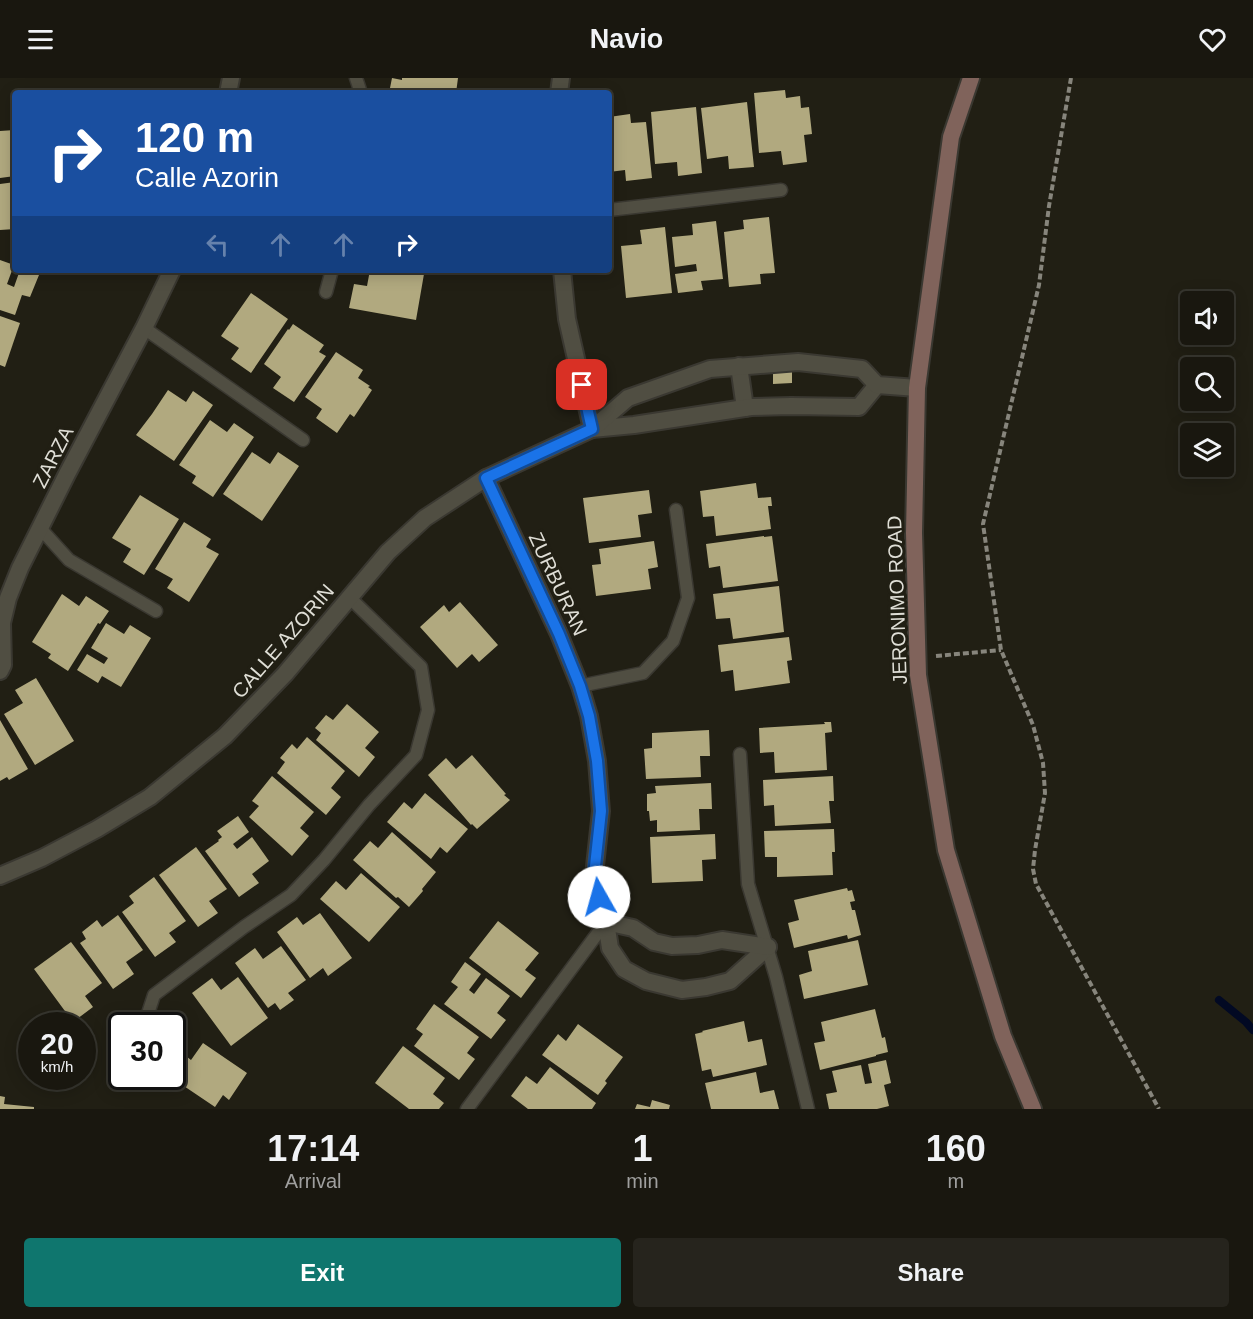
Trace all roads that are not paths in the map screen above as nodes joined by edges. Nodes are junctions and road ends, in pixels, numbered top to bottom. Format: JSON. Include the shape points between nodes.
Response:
{"nodes":[{"id":1,"x":971,"y":78,"type":"edge"},
{"id":2,"x":781,"y":190,"type":"dead end"},
{"id":3,"x":612,"y":210,"type":"edge"},
{"id":4,"x":171,"y":273,"type":"edge"},
{"id":5,"x":331,"y":273,"type":"edge"},
{"id":6,"x":562,"y":273,"type":"edge"},
{"id":7,"x":326,"y":292,"type":"dead end"},
{"id":8,"x":144,"y":328,"type":"junction"},
{"id":9,"x":739,"y":366,"type":"junction"},
{"id":10,"x":877,"y":385,"type":"junction"},
{"id":11,"x":917,"y":388,"type":"junction"},
{"id":12,"x":745,"y":408,"type":"junction"},
{"id":13,"x":592,"y":429,"type":"junction"},
{"id":14,"x":303,"y":440,"type":"dead end"},
{"id":15,"x":486,"y":478,"type":"junction"},
{"id":16,"x":676,"y":510,"type":"dead end"},
{"id":17,"x":40,"y":528,"type":"junction"},
{"id":18,"x":349,"y":597,"type":"junction"},
{"id":19,"x":156,"y":612,"type":"dead end"},
{"id":20,"x":0,"y":671,"type":"edge"},
{"id":21,"x":580,"y":686,"type":"junction"},
{"id":22,"x":740,"y":754,"type":"dead end"},
{"id":23,"x":0,"y":876,"type":"edge"},
{"id":24,"x":606,"y":922,"type":"junction"},
{"id":25,"x":768,"y":947,"type":"junction"},
{"id":26,"x":149,"y":1012,"type":"edge"},
{"id":27,"x":467,"y":1109,"type":"edge"},
{"id":28,"x":808,"y":1109,"type":"edge"},
{"id":29,"x":1033,"y":1109,"type":"edge"}],
"edges":[{"from":1,"to":11,"type":"main road","name":"JERONIMO ROAD","via":[[951,137]]},
{"from":2,"to":3,"type":"lane"},
{"from":4,"to":8,"type":"street","name":"ZARZA"},
{"from":5,"to":7,"type":"lane"},
{"from":6,"to":13,"type":"street","via":[[567,319]]},
{"from":8,"to":14,"type":"lane"},
{"from":8,"to":17,"type":"street","name":"ZARZA"},
{"from":9,"to":10,"type":"street","name":"CALLE AZORIN","via":[[798,362],[862,369]]},
{"from":9,"to":12,"type":"street"},
{"from":9,"to":13,"type":"street","name":"CALLE AZORIN","via":[[710,369],[628,398]]},
{"from":10,"to":11,"type":"street"},
{"from":10,"to":12,"type":"street","name":"CALLE AZORIN","via":[[859,407]]},
{"from":11,"to":29,"type":"main road","name":"JERONIMO ROAD","via":[[914,532],[918,675],[946,850],[1003,1036]]},
{"from":12,"to":13,"type":"street","name":"CALLE AZORIN"},
{"from":13,"to":15,"type":"street","name":"CALLE AZORIN"},
{"from":15,"to":18,"type":"street","name":"CALLE AZORIN","via":[[425,518],[388,552]]},
{"from":15,"to":21,"type":"street","name":"ZURBURAN"},
{"from":16,"to":21,"type":"lane","via":[[688,598],[673,641],[643,673]]},
{"from":17,"to":19,"type":"lane","via":[[69,560]]},
{"from":17,"to":20,"type":"street","name":"ZARZA","via":[[8,598],[2,623]]},
{"from":18,"to":23,"type":"street","name":"CALLE AZORIN","via":[[285,674],[225,736],[150,797],[42,858]]},
{"from":18,"to":26,"type":"lane","via":[[421,667],[428,710],[416,755],[291,895],[154,995]]},
{"from":21,"to":24,"type":"street","name":"ZURBURAN","via":[[597,761],[601,811],[595,866]]},
{"from":22,"to":25,"type":"lane","via":[[748,884]]},
{"from":24,"to":25,"type":"street","via":[[633,928],[654,942],[672,946],[722,940]]},
{"from":24,"to":25,"type":"street","name":"ZURBURAN","via":[[610,948],[624,969],[646,981],[682,990],[730,981]]},
{"from":24,"to":27,"type":"lane"},
{"from":25,"to":28,"type":"lane"}]}
